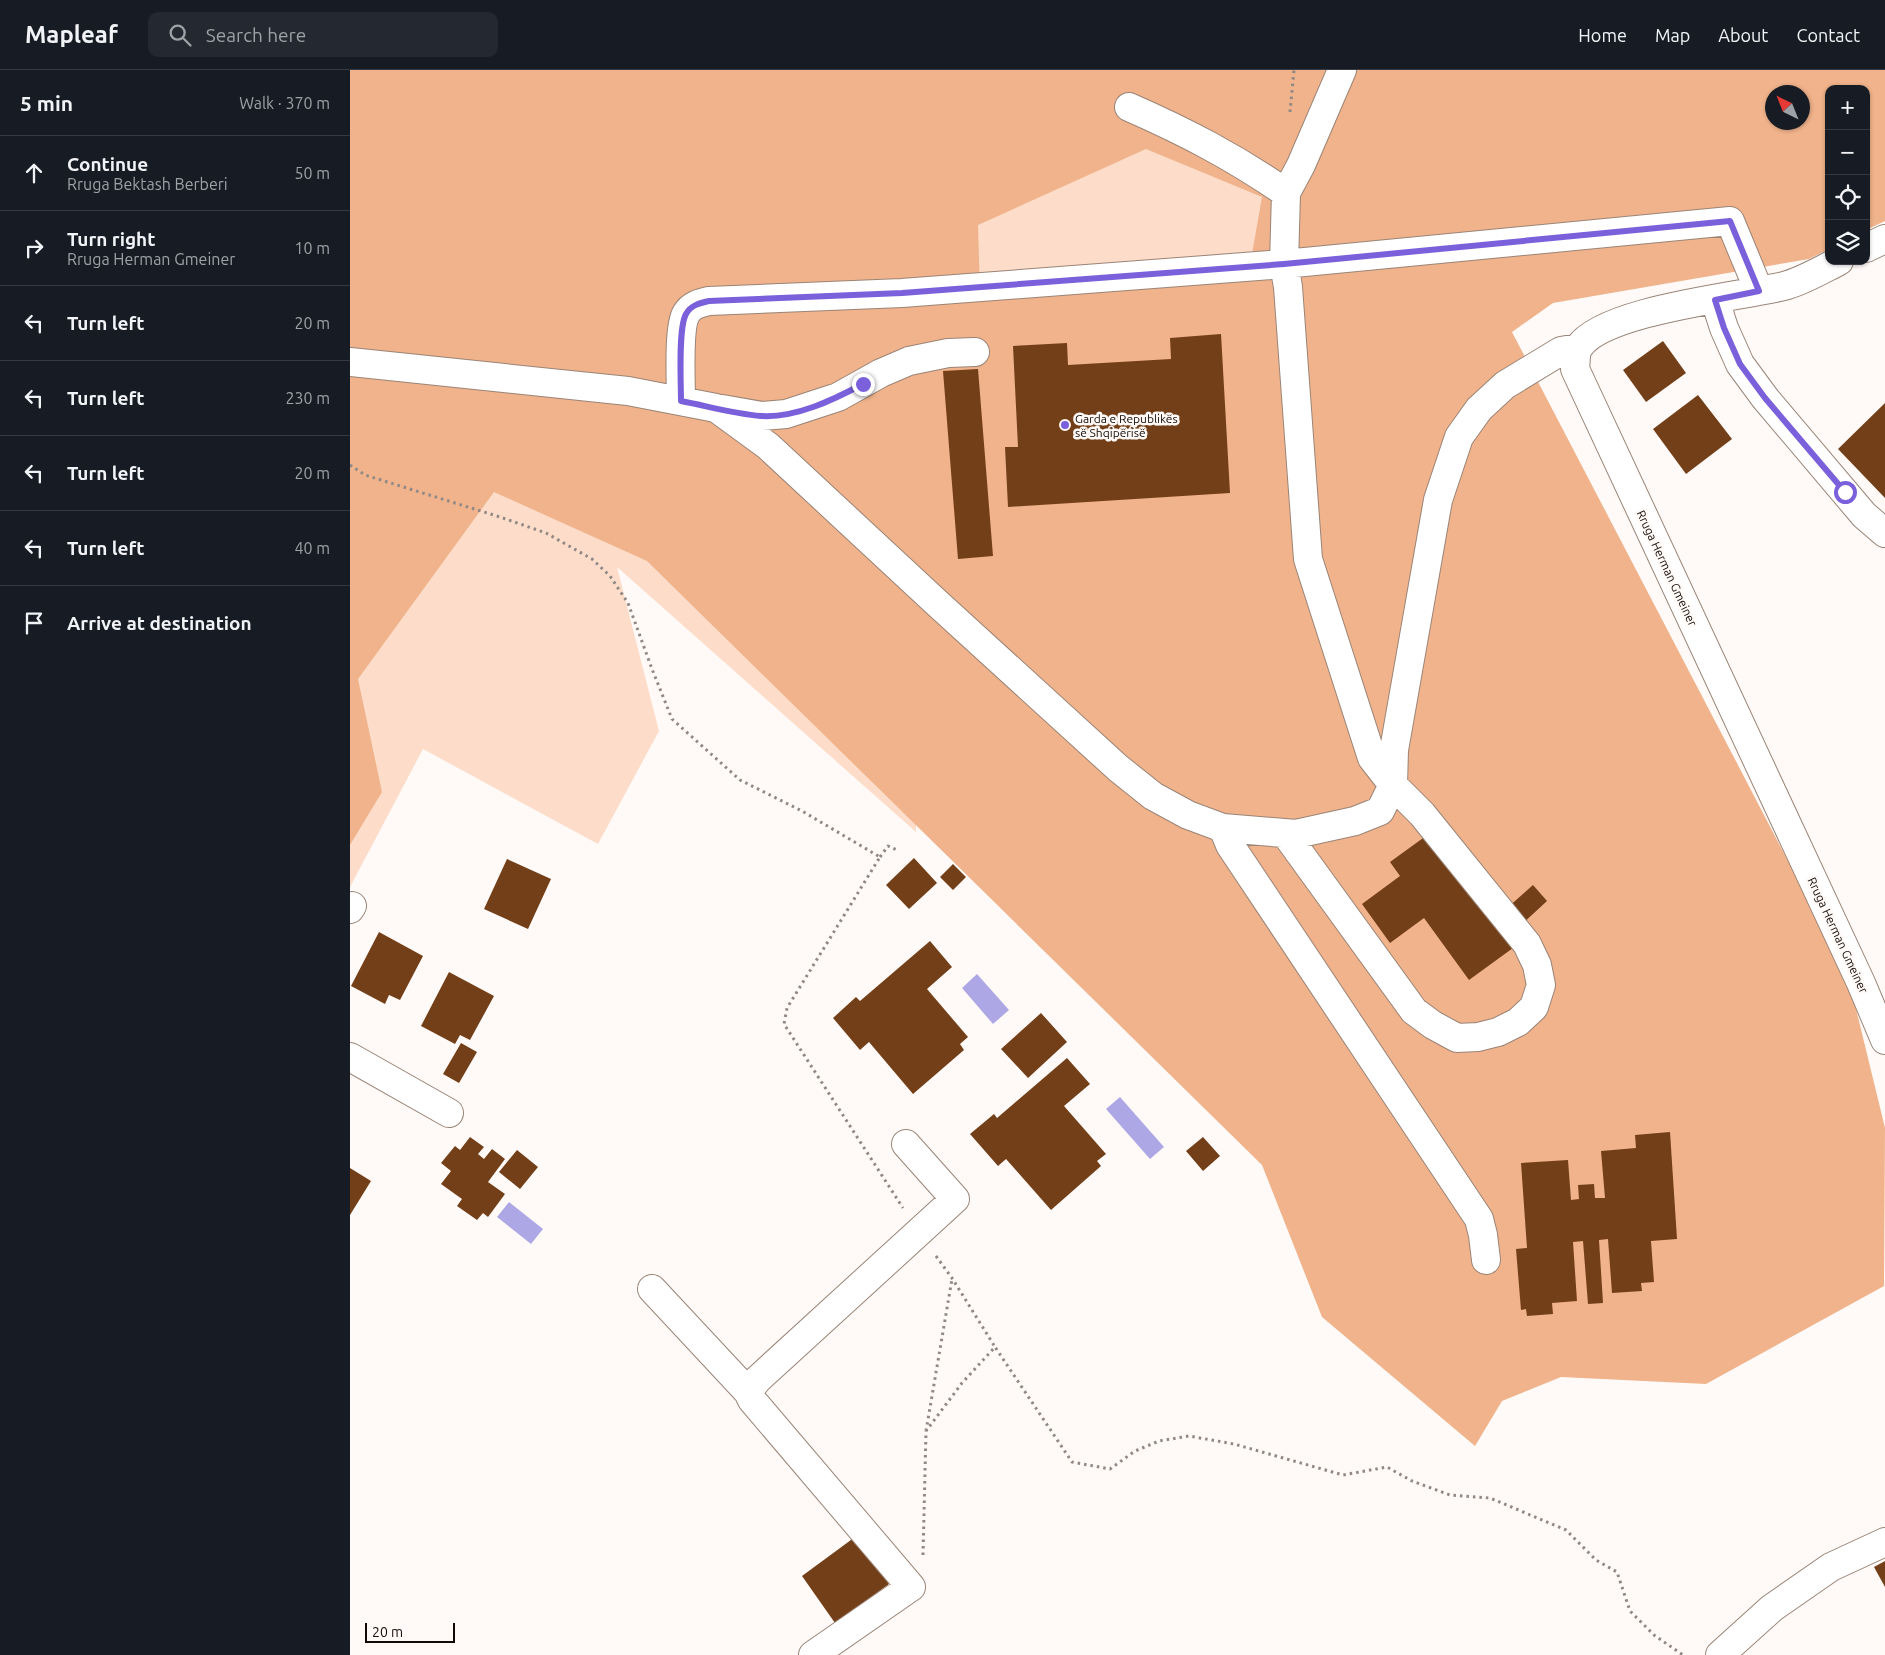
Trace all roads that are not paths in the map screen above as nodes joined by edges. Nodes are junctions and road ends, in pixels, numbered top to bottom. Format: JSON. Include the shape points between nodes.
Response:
{"nodes":[{"id":1,"x":1342,"y":70,"type":"edge"},
{"id":2,"x":1129,"y":107,"type":"dead end"},
{"id":3,"x":1286,"y":193,"type":"junction"},
{"id":4,"x":1885,"y":239,"type":"edge"},
{"id":5,"x":1870,"y":246,"type":"edge"},
{"id":6,"x":1284,"y":264,"type":"junction"},
{"id":7,"x":1831,"y":265,"type":"edge"},
{"id":8,"x":1759,"y":291,"type":"junction"},
{"id":9,"x":1715,"y":300,"type":"junction"},
{"id":10,"x":1578,"y":348,"type":"junction"},
{"id":11,"x":975,"y":352,"type":"dead end"},
{"id":12,"x":350,"y":362,"type":"edge"},
{"id":13,"x":681,"y":401,"type":"junction"},
{"id":14,"x":716,"y":408,"type":"junction"},
{"id":15,"x":1885,"y":533,"type":"edge"},
{"id":16,"x":1393,"y":785,"type":"junction"},
{"id":17,"x":1223,"y":828,"type":"junction"},
{"id":18,"x":1285,"y":833,"type":"junction"},
{"id":19,"x":1885,"y":1040,"type":"edge"},
{"id":20,"x":350,"y":1056,"type":"edge"},
{"id":21,"x":449,"y":1113,"type":"dead end"},
{"id":22,"x":906,"y":1144,"type":"dead end"},
{"id":23,"x":1486,"y":1260,"type":"dead end"},
{"id":24,"x":652,"y":1289,"type":"dead end"},
{"id":25,"x":748,"y":1392,"type":"junction"},
{"id":26,"x":1885,"y":1542,"type":"edge"},
{"id":27,"x":813,"y":1655,"type":"edge"},
{"id":28,"x":1720,"y":1655,"type":"edge"}],
"edges":[{"from":1,"to":3,"type":"street"},
{"from":2,"to":3,"type":"street","via":[[1195,137],[1247,166]]},
{"from":3,"to":6,"type":"street"},
{"from":4,"to":5,"type":"street"},
{"from":6,"to":8,"type":"street","via":[[1730,221]]},
{"from":6,"to":13,"type":"street","via":[[902,293],[709,301],[694,305],[685,315]]},
{"from":6,"to":16,"type":"street","via":[[1308,559],[1372,758]]},
{"from":7,"to":8,"type":"street","via":[[1796,282]]},
{"from":8,"to":9,"type":"street"},
{"from":9,"to":10,"type":"street","via":[[1623,320],[1591,335]]},
{"from":9,"to":15,"type":"street","via":[[1740,364],[1864,515]]},
{"from":10,"to":16,"type":"street","via":[[1561,351],[1504,385],[1479,409],[1459,437],[1438,500],[1394,750]]},
{"from":10,"to":19,"type":"street","name":"Rruga Herman Gmeiner","via":[[1575,369],[1588,401]]},
{"from":11,"to":14,"type":"street","via":[[948,353],[909,361],[838,397],[786,414],[762,416]]},
{"from":12,"to":13,"type":"street","via":[[628,391]]},
{"from":13,"to":14,"type":"street"},
{"from":14,"to":17,"type":"street","via":[[768,446],[1152,796],[1188,815]]},
{"from":16,"to":18,"type":"street","via":[[1380,811],[1355,821],[1296,834]]},
{"from":16,"to":18,"type":"street","via":[[1422,814],[1509,921],[1538,965],[1541,985],[1534,1007],[1518,1022],[1498,1032],[1457,1038],[1414,1012]]},
{"from":17,"to":18,"type":"street"},
{"from":17,"to":23,"type":"street","via":[[1230,846],[1479,1219]]},
{"from":20,"to":21,"type":"street"},
{"from":22,"to":25,"type":"street","via":[[955,1199],[757,1380]]},
{"from":24,"to":25,"type":"street"},
{"from":25,"to":27,"type":"street","via":[[911,1587]]},
{"from":26,"to":28,"type":"street","via":[[1831,1567],[1772,1608]]}]}
